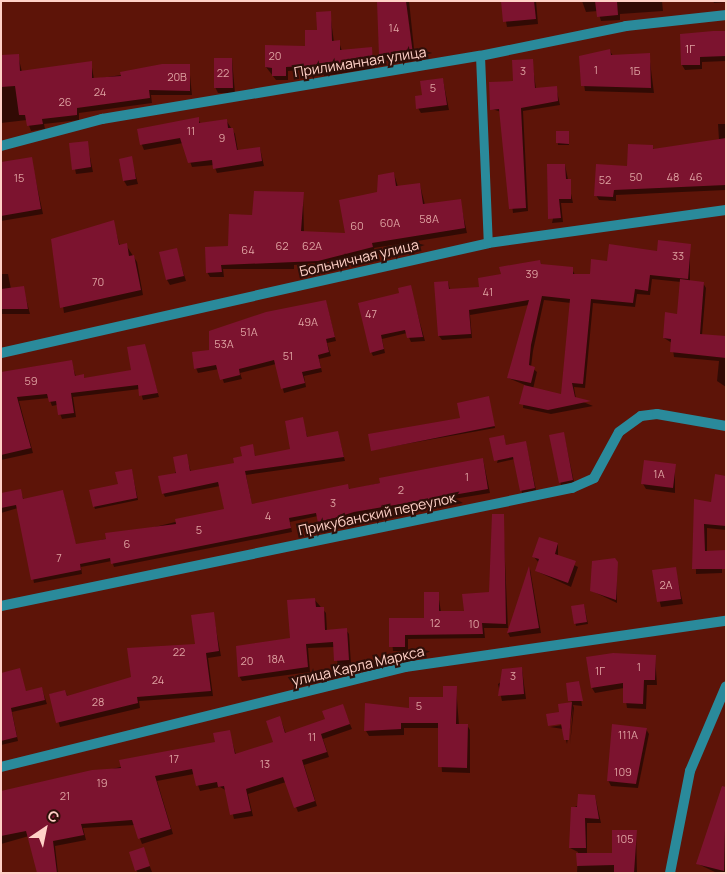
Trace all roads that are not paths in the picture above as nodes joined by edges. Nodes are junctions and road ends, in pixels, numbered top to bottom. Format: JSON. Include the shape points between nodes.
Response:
{"nodes":[{"id":1,"x":726,"y":15,"type":"edge"},
{"id":2,"x":480,"y":56,"type":"junction"},
{"id":3,"x":1,"y":146,"type":"edge"},
{"id":4,"x":726,"y":210,"type":"edge"},
{"id":5,"x":488,"y":243,"type":"junction"},
{"id":6,"x":1,"y":353,"type":"edge"},
{"id":7,"x":726,"y":426,"type":"edge"},
{"id":8,"x":1,"y":606,"type":"edge"},
{"id":9,"x":726,"y":621,"type":"edge"},
{"id":10,"x":726,"y":686,"type":"edge"},
{"id":11,"x":1,"y":768,"type":"edge"},
{"id":12,"x":670,"y":873,"type":"edge"}],
"edges":[{"from":1,"to":2,"type":"street","name":"Прилиманная улица","via":[[626,26]]},
{"from":2,"to":3,"type":"street","name":"Прилиманная улица","via":[[102,119]]},
{"from":2,"to":5,"type":"lane"},
{"from":4,"to":5,"type":"street","name":"Больничная улица"},
{"from":5,"to":6,"type":"street","name":"Больничная улица"},
{"from":7,"to":8,"type":"street","name":"Прикубанский переулок","via":[[657,414],[641,416],[619,432],[594,478],[572,488]]},
{"from":9,"to":11,"type":"street","name":"улица Карла Маркса","via":[[405,667]]},
{"from":10,"to":12,"type":"street","via":[[690,771]]}]}
